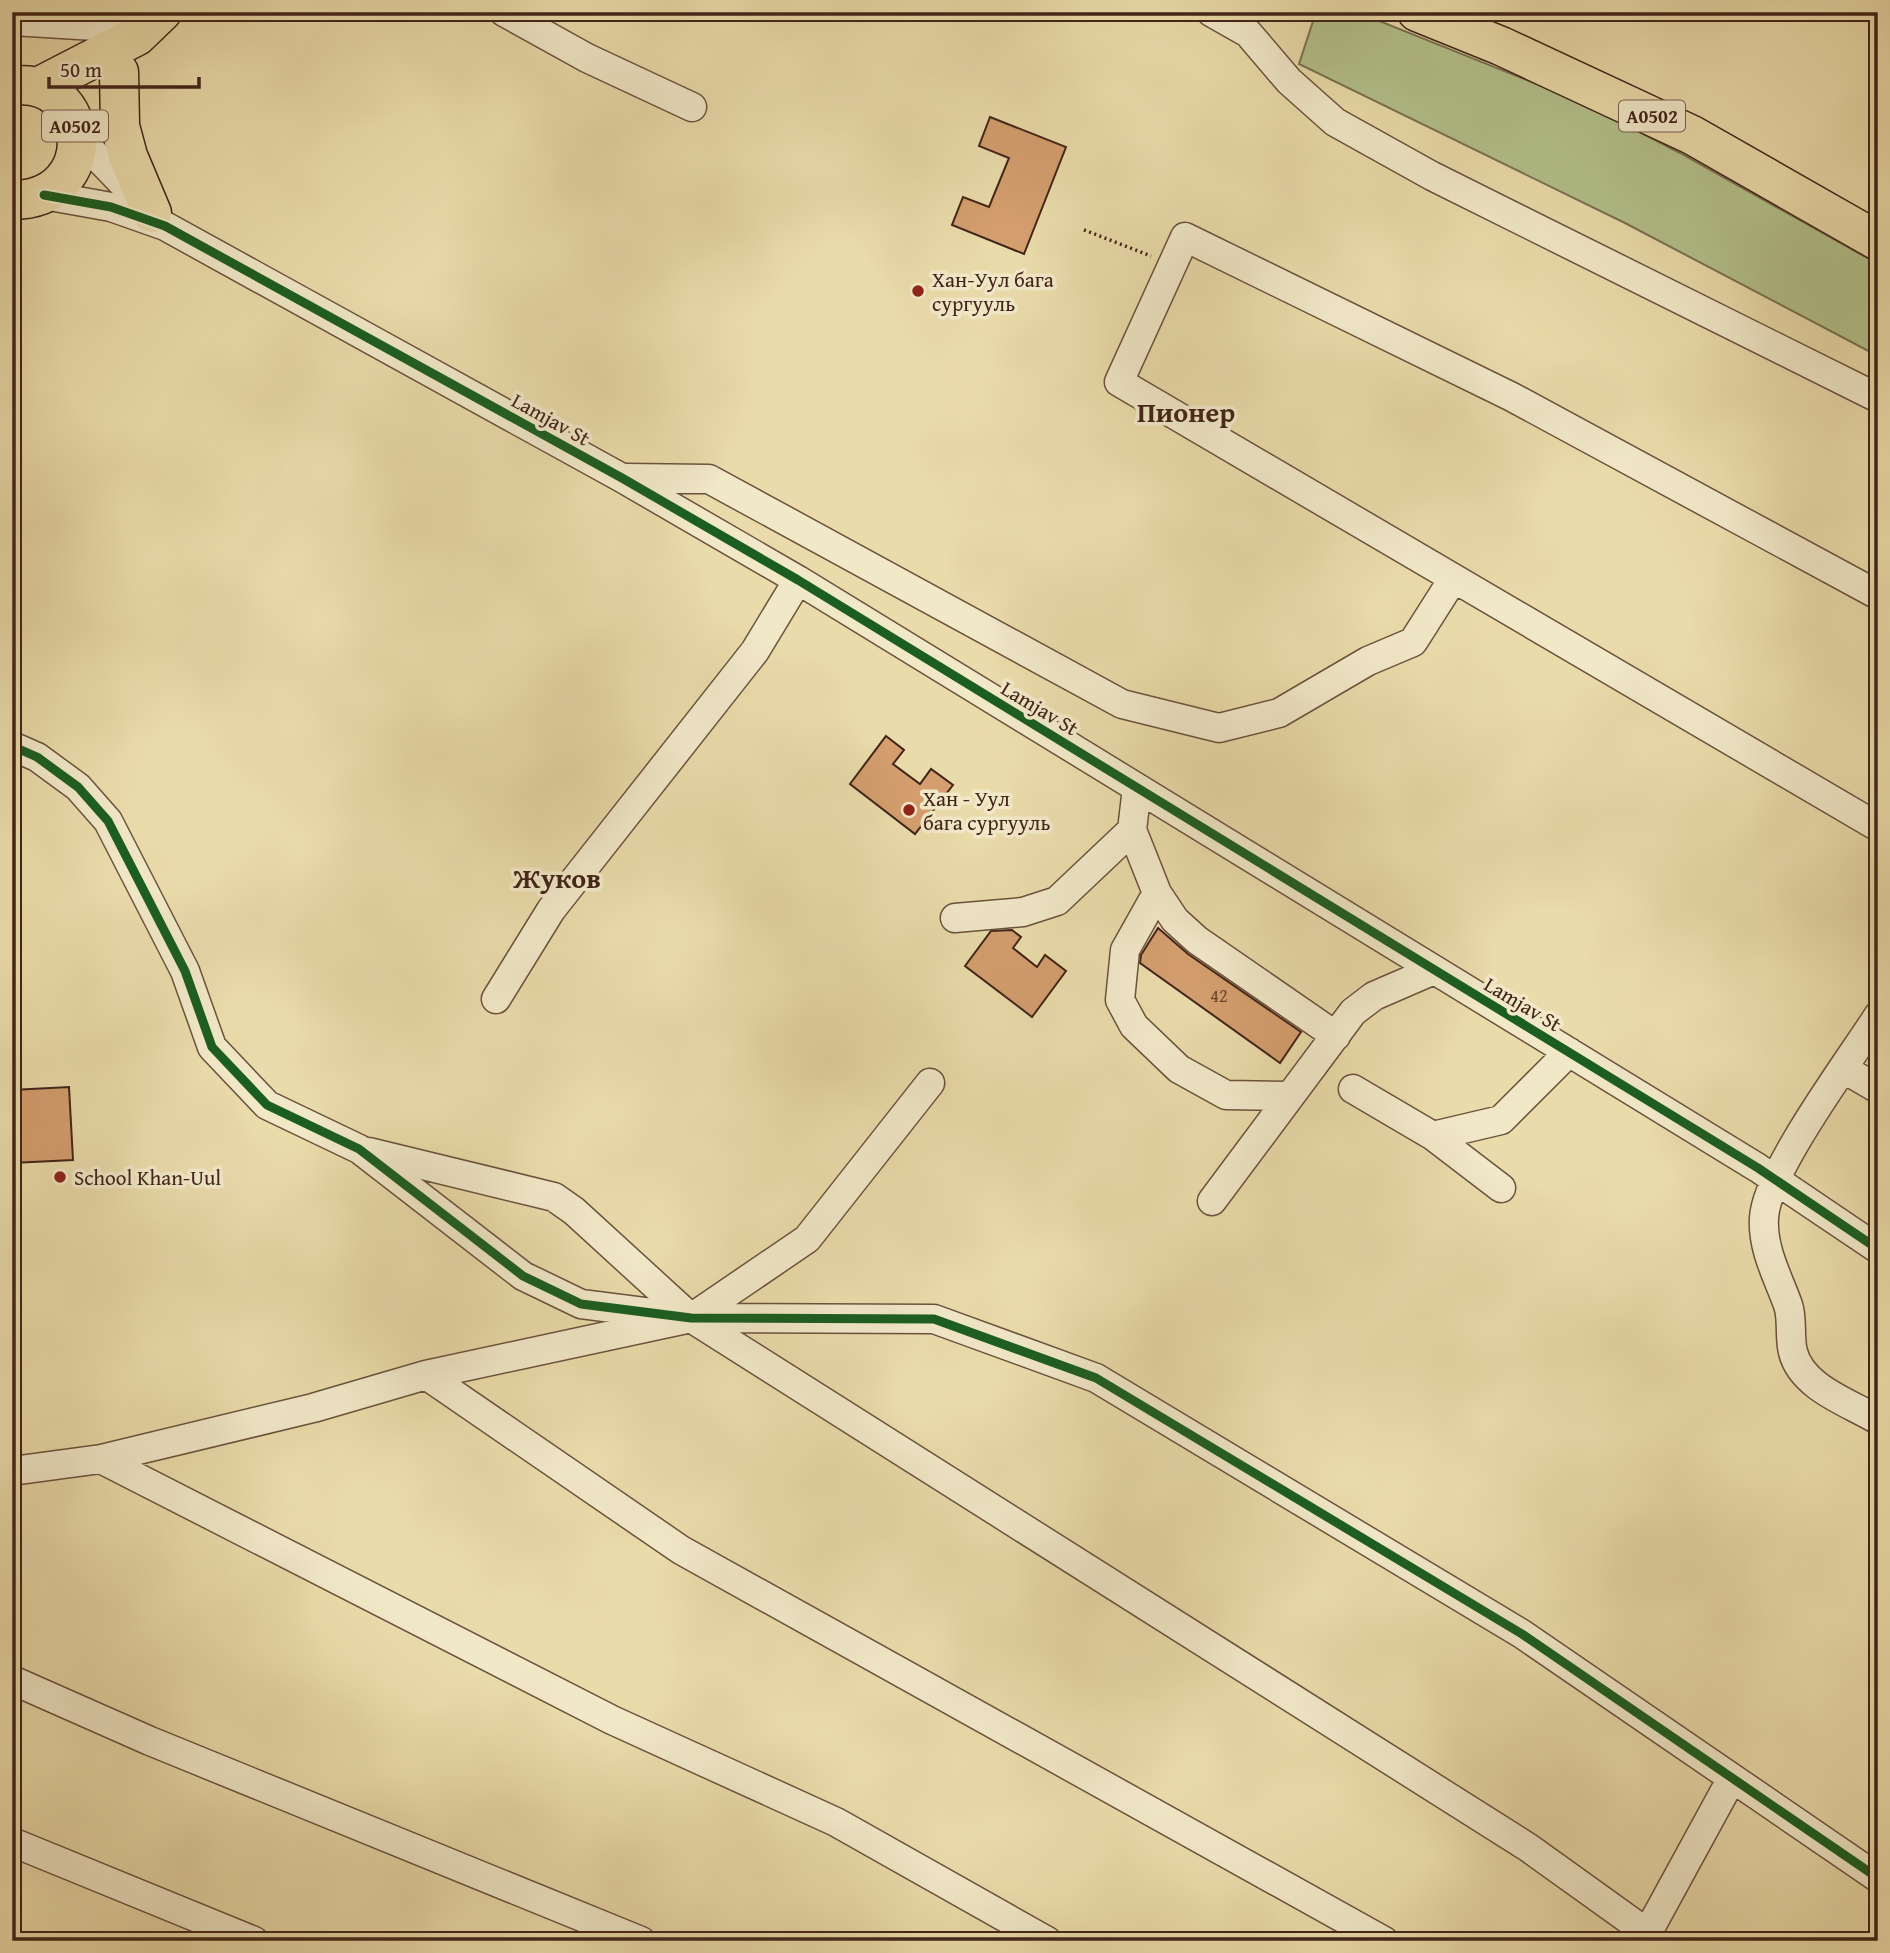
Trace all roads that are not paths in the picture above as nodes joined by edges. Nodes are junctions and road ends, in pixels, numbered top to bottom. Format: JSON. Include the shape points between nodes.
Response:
{"nodes":[{"id":1,"x":504,"y":12,"type":"edge"},
{"id":2,"x":1211,"y":12,"type":"edge"},
{"id":3,"x":1417,"y":12,"type":"edge"},
{"id":4,"x":12,"y":20,"type":"edge"},
{"id":5,"x":148,"y":26,"type":"edge"},
{"id":6,"x":119,"y":72,"type":"junction"},
{"id":7,"x":25,"y":87,"type":"edge"},
{"id":8,"x":692,"y":107,"type":"dead end"},
{"id":9,"x":76,"y":129,"type":"junction"},
{"id":10,"x":28,"y":197,"type":"edge"},
{"id":11,"x":159,"y":220,"type":"junction"},
{"id":12,"x":1878,"y":241,"type":"edge"},
{"id":13,"x":1878,"y":398,"type":"edge"},
{"id":14,"x":622,"y":478,"type":"junction"},
{"id":15,"x":1453,"y":579,"type":"junction"},
{"id":16,"x":798,"y":580,"type":"junction"},
{"id":17,"x":1878,"y":595,"type":"edge"},
{"id":18,"x":12,"y":746,"type":"edge"},
{"id":19,"x":1137,"y":788,"type":"junction"},
{"id":20,"x":1878,"y":827,"type":"edge"},
{"id":21,"x":1132,"y":830,"type":"junction"},
{"id":22,"x":1157,"y":893,"type":"junction"},
{"id":23,"x":955,"y":918,"type":"dead end"},
{"id":24,"x":1434,"y":970,"type":"junction"},
{"id":25,"x":496,"y":999,"type":"dead end"},
{"id":26,"x":1877,"y":1018,"type":"edge"},
{"id":27,"x":1336,"y":1036,"type":"junction"},
{"id":28,"x":1569,"y":1052,"type":"junction"},
{"id":29,"x":1844,"y":1069,"type":"junction"},
{"id":30,"x":930,"y":1083,"type":"dead end"},
{"id":31,"x":1353,"y":1089,"type":"dead end"},
{"id":32,"x":1878,"y":1089,"type":"edge"},
{"id":33,"x":1290,"y":1096,"type":"junction"},
{"id":34,"x":1433,"y":1136,"type":"junction"},
{"id":35,"x":359,"y":1149,"type":"junction"},
{"id":36,"x":1773,"y":1179,"type":"junction"},
{"id":37,"x":1501,"y":1188,"type":"dead end"},
{"id":38,"x":1212,"y":1201,"type":"dead end"},
{"id":39,"x":1878,"y":1249,"type":"edge"},
{"id":40,"x":691,"y":1318,"type":"junction"},
{"id":41,"x":426,"y":1374,"type":"junction"},
{"id":42,"x":1878,"y":1420,"type":"edge"},
{"id":43,"x":101,"y":1459,"type":"junction"},
{"id":44,"x":16,"y":1472,"type":"edge"},
{"id":45,"x":12,"y":1681,"type":"edge"},
{"id":46,"x":1732,"y":1778,"type":"junction"},
{"id":47,"x":12,"y":1842,"type":"edge"},
{"id":48,"x":1878,"y":1878,"type":"edge"},
{"id":49,"x":1644,"y":1936,"type":"edge"},
{"id":50,"x":254,"y":1941,"type":"edge"},
{"id":51,"x":642,"y":1941,"type":"edge"},
{"id":52,"x":1047,"y":1941,"type":"edge"},
{"id":53,"x":1384,"y":1941,"type":"edge"}],
"edges":[{"from":1,"to":8,"type":"street","via":[[586,58]]},
{"from":2,"to":13,"type":"street","via":[[1248,33],[1289,82],[1335,122],[1432,176]]},
{"from":3,"to":12,"type":"highway","number":"A0502","via":[[1502,46],[1692,135]]},
{"from":4,"to":5,"type":"street"},
{"from":5,"to":6,"type":"highway","number":"A0502"},
{"from":5,"to":7,"type":"highway","number":"A0502"},
{"from":6,"to":9,"type":"highway","number":"A0502"},
{"from":6,"to":11,"type":"highway","via":[[120,126],[128,156]]},
{"from":7,"to":9,"type":"highway","number":"A0502","via":[[53,95]]},
{"from":9,"to":10,"type":"highway","number":"A0502","via":[[77,154],[71,171],[59,185]]},
{"from":9,"to":11,"type":"street"},
{"from":10,"to":11,"type":"street","via":[[111,207]]},
{"from":11,"to":14,"type":"street","name":"Lamjav St"},
{"from":14,"to":15,"type":"street","via":[[709,479],[1122,704],[1219,728],[1279,713],[1368,661],[1413,642]]},
{"from":14,"to":16,"type":"street","name":"Lamjav St"},
{"from":15,"to":17,"type":"street","via":[[1119,383],[1185,237],[1512,397]]},
{"from":15,"to":20,"type":"street"},
{"from":16,"to":19,"type":"street","name":"Lamjav St"},
{"from":16,"to":25,"type":"street","via":[[755,651],[551,910]]},
{"from":18,"to":35,"type":"street","via":[[37,757],[78,787],[108,821],[185,971],[212,1047],[267,1105]]},
{"from":19,"to":21,"type":"street"},
{"from":19,"to":24,"type":"street","name":"Lamjav St"},
{"from":21,"to":22,"type":"street"},
{"from":21,"to":23,"type":"street","via":[[1057,901],[1023,912]]},
{"from":22,"to":27,"type":"street","via":[[1196,940]]},
{"from":22,"to":33,"type":"street","via":[[1125,950],[1120,1000],[1134,1026],[1179,1069],[1226,1095]]},
{"from":24,"to":27,"type":"street","via":[[1374,996],[1353,1013]]},
{"from":24,"to":28,"type":"street","name":"Lamjav St"},
{"from":26,"to":29,"type":"street"},
{"from":27,"to":33,"type":"street"},
{"from":28,"to":34,"type":"street","via":[[1501,1119]]},
{"from":28,"to":36,"type":"street","name":"Lamjav St"},
{"from":29,"to":32,"type":"street"},
{"from":29,"to":36,"type":"street"},
{"from":30,"to":40,"type":"street","via":[[807,1239]]},
{"from":31,"to":34,"type":"street"},
{"from":33,"to":38,"type":"street"},
{"from":34,"to":37,"type":"street"},
{"from":35,"to":40,"type":"street","via":[[523,1276],[581,1304]]},
{"from":35,"to":40,"type":"street","via":[[554,1197]]},
{"from":36,"to":39,"type":"street","name":"Lamjav St"},
{"from":36,"to":42,"type":"street","via":[[1765,1203],[1766,1245],[1789,1308],[1798,1365],[1834,1397]]},
{"from":40,"to":41,"type":"street"},
{"from":40,"to":46,"type":"street","via":[[934,1319],[1096,1378],[1522,1634]]},
{"from":40,"to":49,"type":"street","via":[[1529,1848]]},
{"from":41,"to":43,"type":"street","via":[[313,1408]]},
{"from":41,"to":53,"type":"street","via":[[681,1550]]},
{"from":43,"to":44,"type":"street"},
{"from":43,"to":52,"type":"street","via":[[612,1720],[836,1822]]},
{"from":45,"to":51,"type":"street"},
{"from":46,"to":48,"type":"street"},
{"from":46,"to":49,"type":"street"},
{"from":47,"to":50,"type":"street"}]}
